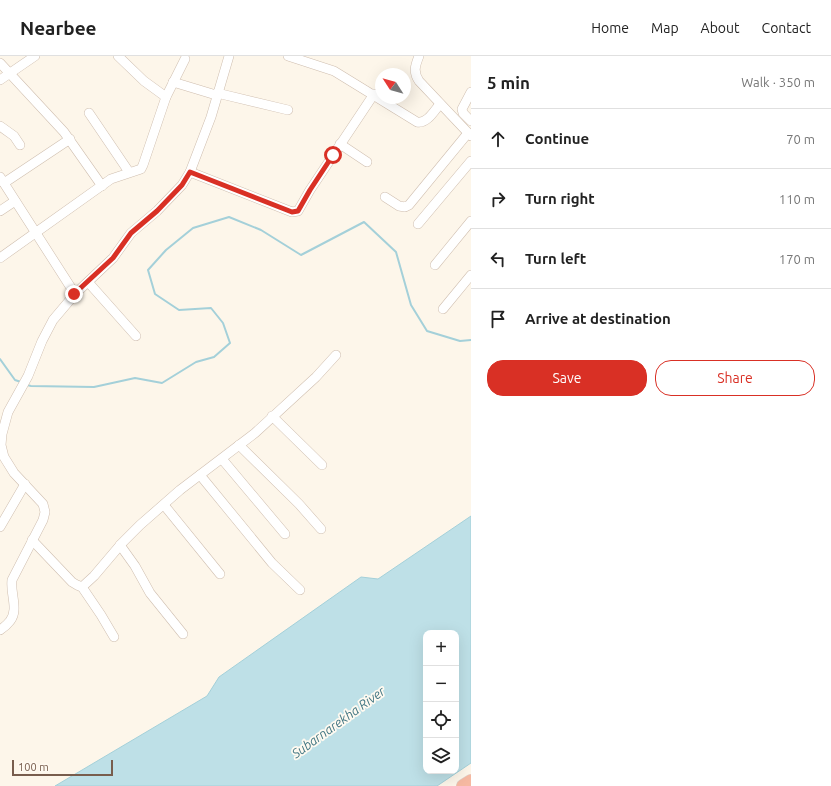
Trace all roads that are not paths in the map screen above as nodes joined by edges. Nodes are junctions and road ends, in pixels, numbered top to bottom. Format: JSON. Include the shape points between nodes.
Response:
{"nodes":[{"id":1,"x":35,"y":56,"type":"edge"},
{"id":2,"x":118,"y":56,"type":"edge"},
{"id":3,"x":229,"y":56,"type":"edge"},
{"id":4,"x":288,"y":56,"type":"edge"},
{"id":5,"x":419,"y":56,"type":"edge"},
{"id":6,"x":185,"y":59,"type":"dead end"},
{"id":7,"x":0,"y":63,"type":"edge"},
{"id":8,"x":10,"y":73,"type":"junction"},
{"id":9,"x":0,"y":80,"type":"edge"},
{"id":10,"x":174,"y":82,"type":"junction"},
{"id":11,"x":471,"y":92,"type":"edge"},
{"id":12,"x":217,"y":93,"type":"junction"},
{"id":13,"x":374,"y":94,"type":"junction"},
{"id":14,"x":166,"y":97,"type":"junction"},
{"id":15,"x":440,"y":104,"type":"junction"},
{"id":16,"x":288,"y":110,"type":"dead end"},
{"id":17,"x":89,"y":113,"type":"dead end"},
{"id":18,"x":471,"y":121,"type":"edge"},
{"id":19,"x":0,"y":126,"type":"edge"},
{"id":20,"x":470,"y":135,"type":"edge"},
{"id":21,"x":70,"y":139,"type":"junction"},
{"id":22,"x":340,"y":144,"type":"junction"},
{"id":23,"x":20,"y":145,"type":"dead end"},
{"id":24,"x":471,"y":161,"type":"edge"},
{"id":25,"x":367,"y":162,"type":"dead end"},
{"id":26,"x":129,"y":172,"type":"junction"},
{"id":27,"x":190,"y":172,"type":"junction"},
{"id":28,"x":2,"y":180,"type":"edge"},
{"id":29,"x":102,"y":186,"type":"junction"},
{"id":30,"x":385,"y":197,"type":"dead end"},
{"id":31,"x":15,"y":201,"type":"junction"},
{"id":32,"x":0,"y":211,"type":"edge"},
{"id":33,"x":471,"y":221,"type":"edge"},
{"id":34,"x":418,"y":224,"type":"dead end"},
{"id":35,"x":35,"y":233,"type":"junction"},
{"id":36,"x":0,"y":258,"type":"edge"},
{"id":37,"x":435,"y":265,"type":"dead end"},
{"id":38,"x":471,"y":275,"type":"edge"},
{"id":39,"x":88,"y":282,"type":"junction"},
{"id":40,"x":74,"y":294,"type":"junction"},
{"id":41,"x":443,"y":308,"type":"dead end"},
{"id":42,"x":136,"y":336,"type":"dead end"},
{"id":43,"x":336,"y":355,"type":"dead end"},
{"id":44,"x":272,"y":416,"type":"junction"},
{"id":45,"x":2,"y":424,"type":"edge"},
{"id":46,"x":239,"y":445,"type":"junction"},
{"id":47,"x":222,"y":459,"type":"junction"},
{"id":48,"x":322,"y":465,"type":"dead end"},
{"id":49,"x":200,"y":475,"type":"junction"},
{"id":50,"x":25,"y":484,"type":"junction"},
{"id":51,"x":164,"y":505,"type":"junction"},
{"id":52,"x":0,"y":527,"type":"edge"},
{"id":53,"x":321,"y":529,"type":"dead end"},
{"id":54,"x":285,"y":534,"type":"dead end"},
{"id":55,"x":32,"y":540,"type":"junction"},
{"id":56,"x":120,"y":545,"type":"junction"},
{"id":57,"x":220,"y":574,"type":"dead end"},
{"id":58,"x":82,"y":586,"type":"junction"},
{"id":59,"x":300,"y":590,"type":"dead end"},
{"id":60,"x":0,"y":630,"type":"edge"},
{"id":61,"x":183,"y":634,"type":"dead end"},
{"id":62,"x":114,"y":637,"type":"dead end"},
{"id":63,"x":471,"y":781,"type":"edge"},
{"id":64,"x":463,"y":786,"type":"edge"}],
"edges":[{"from":1,"to":8,"type":"street"},
{"from":2,"to":14,"type":"street","via":[[144,82]]},
{"from":3,"to":12,"type":"street"},
{"from":4,"to":13,"type":"street","via":[[334,71]]},
{"from":5,"to":15,"type":"street","via":[[414,69],[415,75]]},
{"from":6,"to":10,"type":"street"},
{"from":7,"to":8,"type":"street"},
{"from":8,"to":9,"type":"street"},
{"from":8,"to":21,"type":"street"},
{"from":10,"to":12,"type":"street","via":[[216,95]]},
{"from":10,"to":14,"type":"street"},
{"from":11,"to":18,"type":"street","via":[[462,109]]},
{"from":12,"to":16,"type":"street"},
{"from":12,"to":27,"type":"street","via":[[211,117]]},
{"from":13,"to":15,"type":"street","via":[[421,123]]},
{"from":13,"to":22,"type":"street"},
{"from":14,"to":26,"type":"street","via":[[143,166]]},
{"from":15,"to":20,"type":"street"},
{"from":17,"to":26,"type":"street"},
{"from":19,"to":23,"type":"street","via":[[14,136]]},
{"from":20,"to":30,"type":"street","via":[[409,205],[404,208]]},
{"from":21,"to":28,"type":"street"},
{"from":21,"to":29,"type":"street"},
{"from":22,"to":25,"type":"street"},
{"from":22,"to":27,"type":"street","via":[[298,211],[292,212]]},
{"from":24,"to":34,"type":"street"},
{"from":26,"to":29,"type":"street","via":[[111,179]]},
{"from":27,"to":39,"type":"street","via":[[177,190],[131,233],[113,258]]},
{"from":28,"to":31,"type":"street"},
{"from":29,"to":35,"type":"street"},
{"from":31,"to":32,"type":"street"},
{"from":31,"to":35,"type":"street"},
{"from":33,"to":37,"type":"street"},
{"from":35,"to":36,"type":"street"},
{"from":35,"to":40,"type":"street"},
{"from":38,"to":41,"type":"street"},
{"from":39,"to":40,"type":"street"},
{"from":39,"to":42,"type":"street"},
{"from":40,"to":45,"type":"street","via":[[47,330],[28,376]]},
{"from":43,"to":44,"type":"street","via":[[311,382]]},
{"from":44,"to":46,"type":"street"},
{"from":44,"to":48,"type":"street"},
{"from":45,"to":50,"type":"street","via":[[1,445],[4,457]]},
{"from":46,"to":47,"type":"street"},
{"from":46,"to":53,"type":"street"},
{"from":47,"to":49,"type":"street"},
{"from":47,"to":54,"type":"street"},
{"from":49,"to":51,"type":"street"},
{"from":49,"to":59,"type":"street","via":[[272,563]]},
{"from":50,"to":52,"type":"street"},
{"from":50,"to":55,"type":"street","via":[[43,504],[45,512]]},
{"from":51,"to":56,"type":"street"},
{"from":51,"to":57,"type":"street"},
{"from":55,"to":58,"type":"street","via":[[72,582]]},
{"from":55,"to":60,"type":"street","via":[[12,580],[10,588],[13,615]]},
{"from":56,"to":58,"type":"street","via":[[94,576]]},
{"from":56,"to":61,"type":"street","via":[[150,593]]},
{"from":58,"to":62,"type":"street"},
{"from":63,"to":64,"type":"highway"}]}
